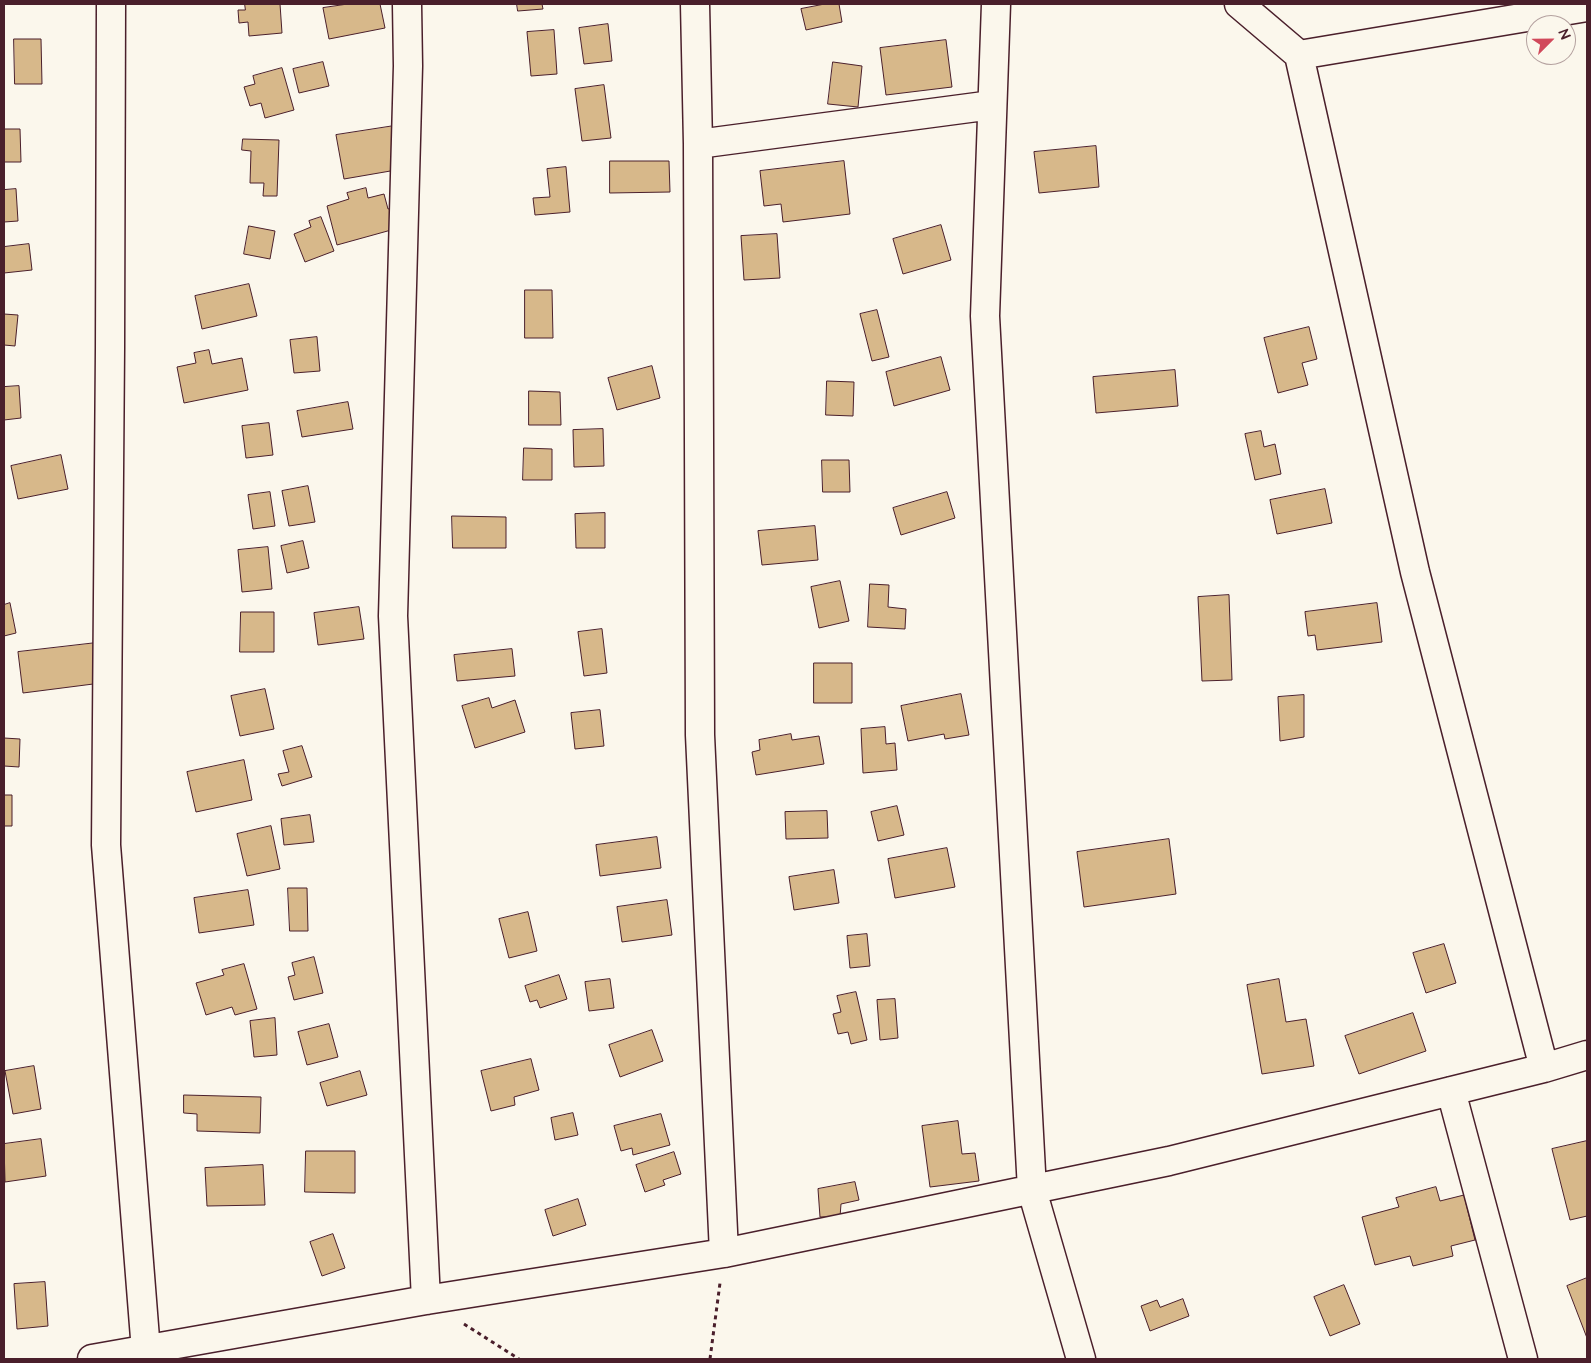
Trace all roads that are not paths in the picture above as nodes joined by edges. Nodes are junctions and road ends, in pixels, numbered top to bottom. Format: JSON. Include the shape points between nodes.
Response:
{"nodes":[{"id":1,"x":111,"y":4,"type":"edge"},
{"id":2,"x":407,"y":4,"type":"edge"},
{"id":3,"x":695,"y":4,"type":"edge"},
{"id":4,"x":996,"y":4,"type":"edge"},
{"id":5,"x":1239,"y":4,"type":"edge"},
{"id":6,"x":1587,"y":7,"type":"edge"},
{"id":7,"x":1299,"y":55,"type":"junction"},
{"id":8,"x":992,"y":105,"type":"junction"},
{"id":9,"x":698,"y":144,"type":"junction"},
{"id":10,"x":1587,"y":1055,"type":"edge"},
{"id":11,"x":1544,"y":1068,"type":"junction"},
{"id":12,"x":1451,"y":1091,"type":"junction"},
{"id":13,"x":1032,"y":1190,"type":"junction"},
{"id":14,"x":724,"y":1253,"type":"junction"},
{"id":15,"x":426,"y":1300,"type":"junction"},
{"id":16,"x":146,"y":1351,"type":"junction"},
{"id":17,"x":92,"y":1359,"type":"edge"},
{"id":18,"x":1081,"y":1359,"type":"edge"},
{"id":19,"x":1523,"y":1359,"type":"edge"}],
"edges":[{"from":1,"to":16,"type":"street","via":[[106,845]]},
{"from":2,"to":15,"type":"street","via":[[393,616]]},
{"from":3,"to":9,"type":"street"},
{"from":4,"to":8,"type":"street"},
{"from":5,"to":7,"type":"street"},
{"from":6,"to":7,"type":"street"},
{"from":7,"to":11,"type":"street","via":[[1415,572]]},
{"from":8,"to":9,"type":"street"},
{"from":8,"to":13,"type":"street","via":[[985,316]]},
{"from":9,"to":14,"type":"street","via":[[700,735]]},
{"from":10,"to":11,"type":"street"},
{"from":11,"to":12,"type":"street"},
{"from":12,"to":13,"type":"street","via":[[1169,1161]]},
{"from":12,"to":19,"type":"street"},
{"from":13,"to":14,"type":"street"},
{"from":13,"to":18,"type":"street"},
{"from":14,"to":15,"type":"street"},
{"from":15,"to":16,"type":"street"},
{"from":16,"to":17,"type":"street"}]}
